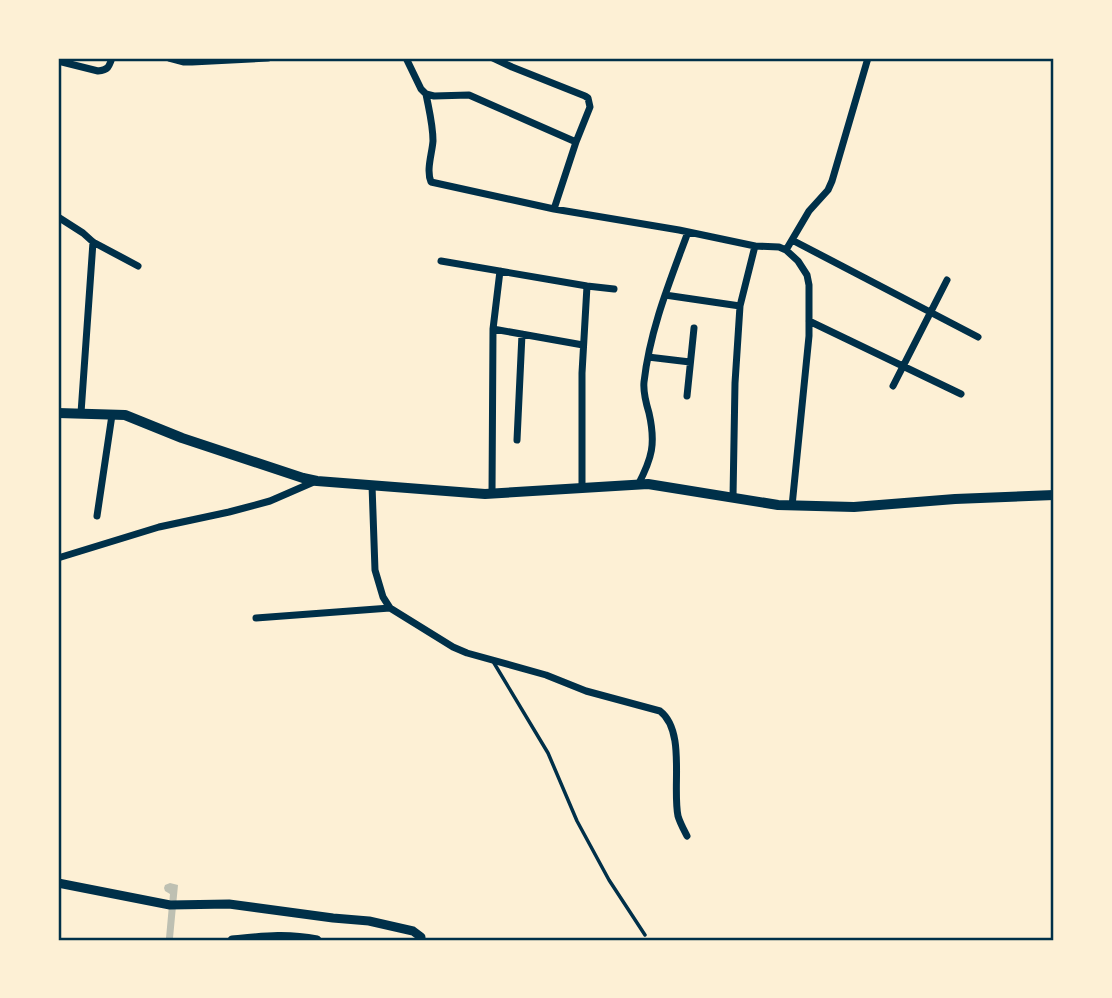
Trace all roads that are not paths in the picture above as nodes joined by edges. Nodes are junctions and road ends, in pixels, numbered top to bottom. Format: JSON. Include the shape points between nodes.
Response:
{"nodes":[{"id":1,"x":113,"y":58,"type":"edge"},
{"id":2,"x":169,"y":58,"type":"edge"},
{"id":3,"x":268,"y":58,"type":"edge"},
{"id":4,"x":406,"y":58,"type":"edge"},
{"id":5,"x":493,"y":58,"type":"edge"},
{"id":6,"x":868,"y":58,"type":"edge"},
{"id":7,"x":225,"y":59,"type":"edge"},
{"id":8,"x":58,"y":61,"type":"edge"},
{"id":9,"x":426,"y":94,"type":"junction"},
{"id":10,"x":576,"y":142,"type":"junction"},
{"id":11,"x":554,"y":209,"type":"junction"},
{"id":12,"x":58,"y":217,"type":"edge"},
{"id":13,"x":688,"y":232,"type":"junction"},
{"id":14,"x":792,"y":240,"type":"junction"},
{"id":15,"x":93,"y":242,"type":"junction"},
{"id":16,"x":755,"y":246,"type":"junction"},
{"id":17,"x":786,"y":250,"type":"junction"},
{"id":18,"x":441,"y":261,"type":"dead end"},
{"id":19,"x":138,"y":267,"type":"dead end"},
{"id":20,"x":500,"y":271,"type":"junction"},
{"id":21,"x":947,"y":280,"type":"dead end"},
{"id":22,"x":587,"y":286,"type":"junction"},
{"id":23,"x":614,"y":289,"type":"dead end"},
{"id":24,"x":665,"y":295,"type":"junction"},
{"id":25,"x":740,"y":306,"type":"junction"},
{"id":26,"x":931,"y":313,"type":"junction"},
{"id":27,"x":809,"y":321,"type":"junction"},
{"id":28,"x":694,"y":328,"type":"dead end"},
{"id":29,"x":494,"y":329,"type":"junction"},
{"id":30,"x":522,"y":334,"type":"junction"},
{"id":31,"x":978,"y":337,"type":"dead end"},
{"id":32,"x":583,"y":345,"type":"junction"},
{"id":33,"x":648,"y":358,"type":"junction"},
{"id":34,"x":690,"y":362,"type":"junction"},
{"id":35,"x":902,"y":366,"type":"junction"},
{"id":36,"x":893,"y":386,"type":"dead end"},
{"id":37,"x":961,"y":394,"type":"dead end"},
{"id":38,"x":687,"y":396,"type":"dead end"},
{"id":39,"x":58,"y":413,"type":"edge"},
{"id":40,"x":81,"y":413,"type":"junction"},
{"id":41,"x":112,"y":415,"type":"junction"},
{"id":42,"x":517,"y":440,"type":"dead end"},
{"id":43,"x":317,"y":481,"type":"junction"},
{"id":44,"x":372,"y":485,"type":"junction"},
{"id":45,"x":638,"y":485,"type":"junction"},
{"id":46,"x":582,"y":488,"type":"junction"},
{"id":47,"x":492,"y":494,"type":"junction"},
{"id":48,"x":1054,"y":495,"type":"edge"},
{"id":49,"x":733,"y":497,"type":"junction"},
{"id":50,"x":792,"y":506,"type":"junction"},
{"id":51,"x":97,"y":516,"type":"dead end"},
{"id":52,"x":58,"y":558,"type":"edge"},
{"id":53,"x":390,"y":608,"type":"junction"},
{"id":54,"x":256,"y":618,"type":"dead end"},
{"id":55,"x":493,"y":661,"type":"junction"},
{"id":56,"x":687,"y":836,"type":"dead end"},
{"id":57,"x":58,"y":883,"type":"edge"},
{"id":58,"x":645,"y":935,"type":"dead end"},
{"id":59,"x":232,"y":940,"type":"edge"},
{"id":60,"x":317,"y":940,"type":"edge"},
{"id":61,"x":421,"y":940,"type":"edge"}],
"edges":[{"from":1,"to":8,"type":"street","via":[[105,71],[98,72]]},
{"from":2,"to":7,"type":"street","via":[[184,62]]},
{"from":3,"to":7,"type":"street"},
{"from":4,"to":9,"type":"street"},
{"from":5,"to":10,"type":"street","via":[[588,98],[590,107]]},
{"from":6,"to":14,"type":"street","via":[[832,181]]},
{"from":9,"to":10,"type":"street","via":[[469,95]]},
{"from":9,"to":11,"type":"street","via":[[433,142],[431,182]]},
{"from":10,"to":11,"type":"street"},
{"from":11,"to":13,"type":"street"},
{"from":12,"to":15,"type":"street"},
{"from":13,"to":16,"type":"street"},
{"from":13,"to":24,"type":"street"},
{"from":14,"to":17,"type":"street"},
{"from":14,"to":26,"type":"street"},
{"from":15,"to":19,"type":"street"},
{"from":15,"to":40,"type":"street"},
{"from":16,"to":17,"type":"street"},
{"from":16,"to":25,"type":"street"},
{"from":17,"to":27,"type":"street","via":[[807,275]]},
{"from":18,"to":20,"type":"street"},
{"from":20,"to":22,"type":"street"},
{"from":20,"to":29,"type":"street"},
{"from":21,"to":26,"type":"street"},
{"from":22,"to":23,"type":"street"},
{"from":22,"to":32,"type":"street"},
{"from":24,"to":25,"type":"street"},
{"from":24,"to":33,"type":"street"},
{"from":25,"to":49,"type":"street"},
{"from":26,"to":31,"type":"street"},
{"from":26,"to":35,"type":"street"},
{"from":27,"to":35,"type":"street"},
{"from":27,"to":50,"type":"street"},
{"from":28,"to":34,"type":"street"},
{"from":29,"to":30,"type":"street"},
{"from":29,"to":47,"type":"street"},
{"from":30,"to":32,"type":"street"},
{"from":30,"to":42,"type":"street"},
{"from":32,"to":46,"type":"street"},
{"from":33,"to":34,"type":"street"},
{"from":33,"to":45,"type":"street","via":[[644,392],[652,452]]},
{"from":34,"to":38,"type":"street"},
{"from":35,"to":36,"type":"street"},
{"from":35,"to":37,"type":"street"},
{"from":39,"to":40,"type":"main road"},
{"from":40,"to":41,"type":"main road"},
{"from":41,"to":43,"type":"main road","via":[[125,415]]},
{"from":41,"to":51,"type":"street"},
{"from":43,"to":44,"type":"main road"},
{"from":43,"to":52,"type":"street","via":[[270,501],[159,527]]},
{"from":44,"to":47,"type":"main road"},
{"from":44,"to":53,"type":"street","via":[[375,570]]},
{"from":45,"to":46,"type":"main road"},
{"from":45,"to":49,"type":"main road"},
{"from":46,"to":47,"type":"main road"},
{"from":48,"to":50,"type":"main road","via":[[854,507]]},
{"from":49,"to":50,"type":"main road"},
{"from":53,"to":54,"type":"street"},
{"from":53,"to":55,"type":"street","via":[[453,647]]},
{"from":55,"to":56,"type":"street","via":[[667,716],[676,754],[678,816]]},
{"from":55,"to":58,"type":"lane","via":[[548,753],[609,880]]},
{"from":57,"to":61,"type":"street","via":[[170,905],[229,904],[369,920],[413,931]]},
{"from":59,"to":60,"type":"street","via":[[296,936]]}]}
